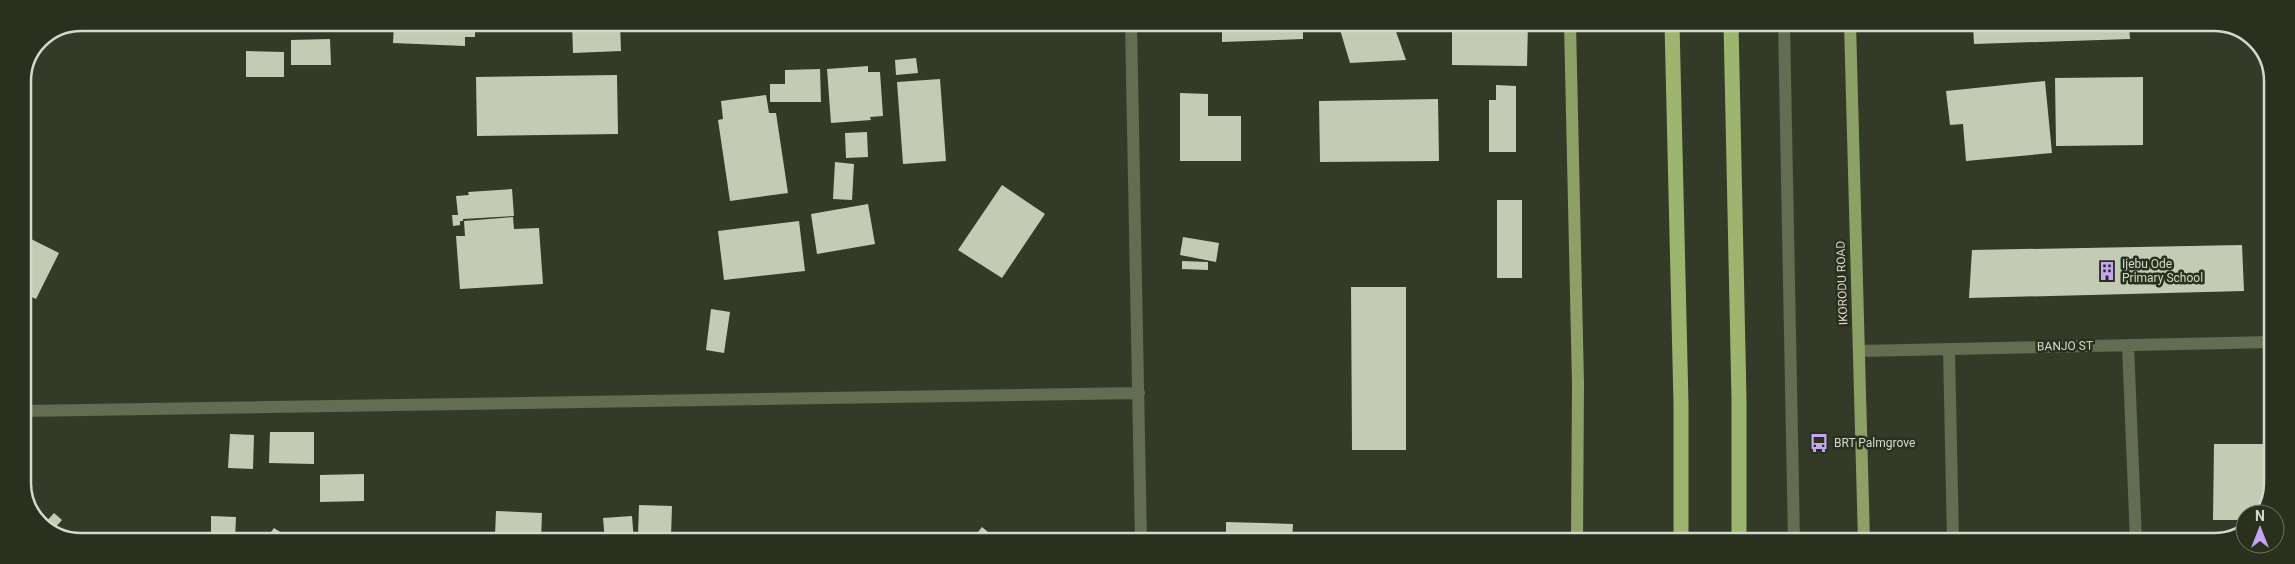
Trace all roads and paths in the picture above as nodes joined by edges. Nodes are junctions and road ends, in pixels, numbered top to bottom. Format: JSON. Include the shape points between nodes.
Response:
{"nodes":[{"id":1,"x":1131,"y":31,"type":"edge"},
{"id":2,"x":1570,"y":31,"type":"edge"},
{"id":3,"x":1672,"y":31,"type":"edge"},
{"id":4,"x":1731,"y":31,"type":"edge"},
{"id":5,"x":1784,"y":31,"type":"edge"},
{"id":6,"x":1850,"y":31,"type":"edge"},
{"id":7,"x":2264,"y":342,"type":"edge"},
{"id":8,"x":2128,"y":345,"type":"junction"},
{"id":9,"x":1949,"y":348,"type":"junction"},
{"id":10,"x":1859,"y":351,"type":"junction"},
{"id":11,"x":1139,"y":394,"type":"junction"},
{"id":12,"x":31,"y":411,"type":"edge"},
{"id":13,"x":1142,"y":533,"type":"edge"},
{"id":14,"x":1577,"y":533,"type":"edge"},
{"id":15,"x":1682,"y":533,"type":"edge"},
{"id":16,"x":1739,"y":533,"type":"edge"},
{"id":17,"x":1794,"y":533,"type":"edge"},
{"id":18,"x":1864,"y":533,"type":"edge"},
{"id":19,"x":1953,"y":533,"type":"edge"},
{"id":20,"x":2136,"y":533,"type":"edge"}],
"edges":[{"from":1,"to":11,"type":"street"},
{"from":2,"to":14,"type":"main road","via":[[1578,384]]},
{"from":3,"to":15,"type":"highway"},
{"from":4,"to":16,"type":"highway"},
{"from":5,"to":17,"type":"street"},
{"from":6,"to":10,"type":"main road","name":"IKORODU ROAD"},
{"from":7,"to":8,"type":"street","name":"BANJO ST"},
{"from":8,"to":9,"type":"street","name":"BANJO ST"},
{"from":8,"to":20,"type":"street"},
{"from":9,"to":10,"type":"street","name":"BANJO ST"},
{"from":9,"to":19,"type":"street"},
{"from":10,"to":18,"type":"main road","name":"IKORODU ROAD"},
{"from":11,"to":12,"type":"street"},
{"from":11,"to":13,"type":"street"}]}
